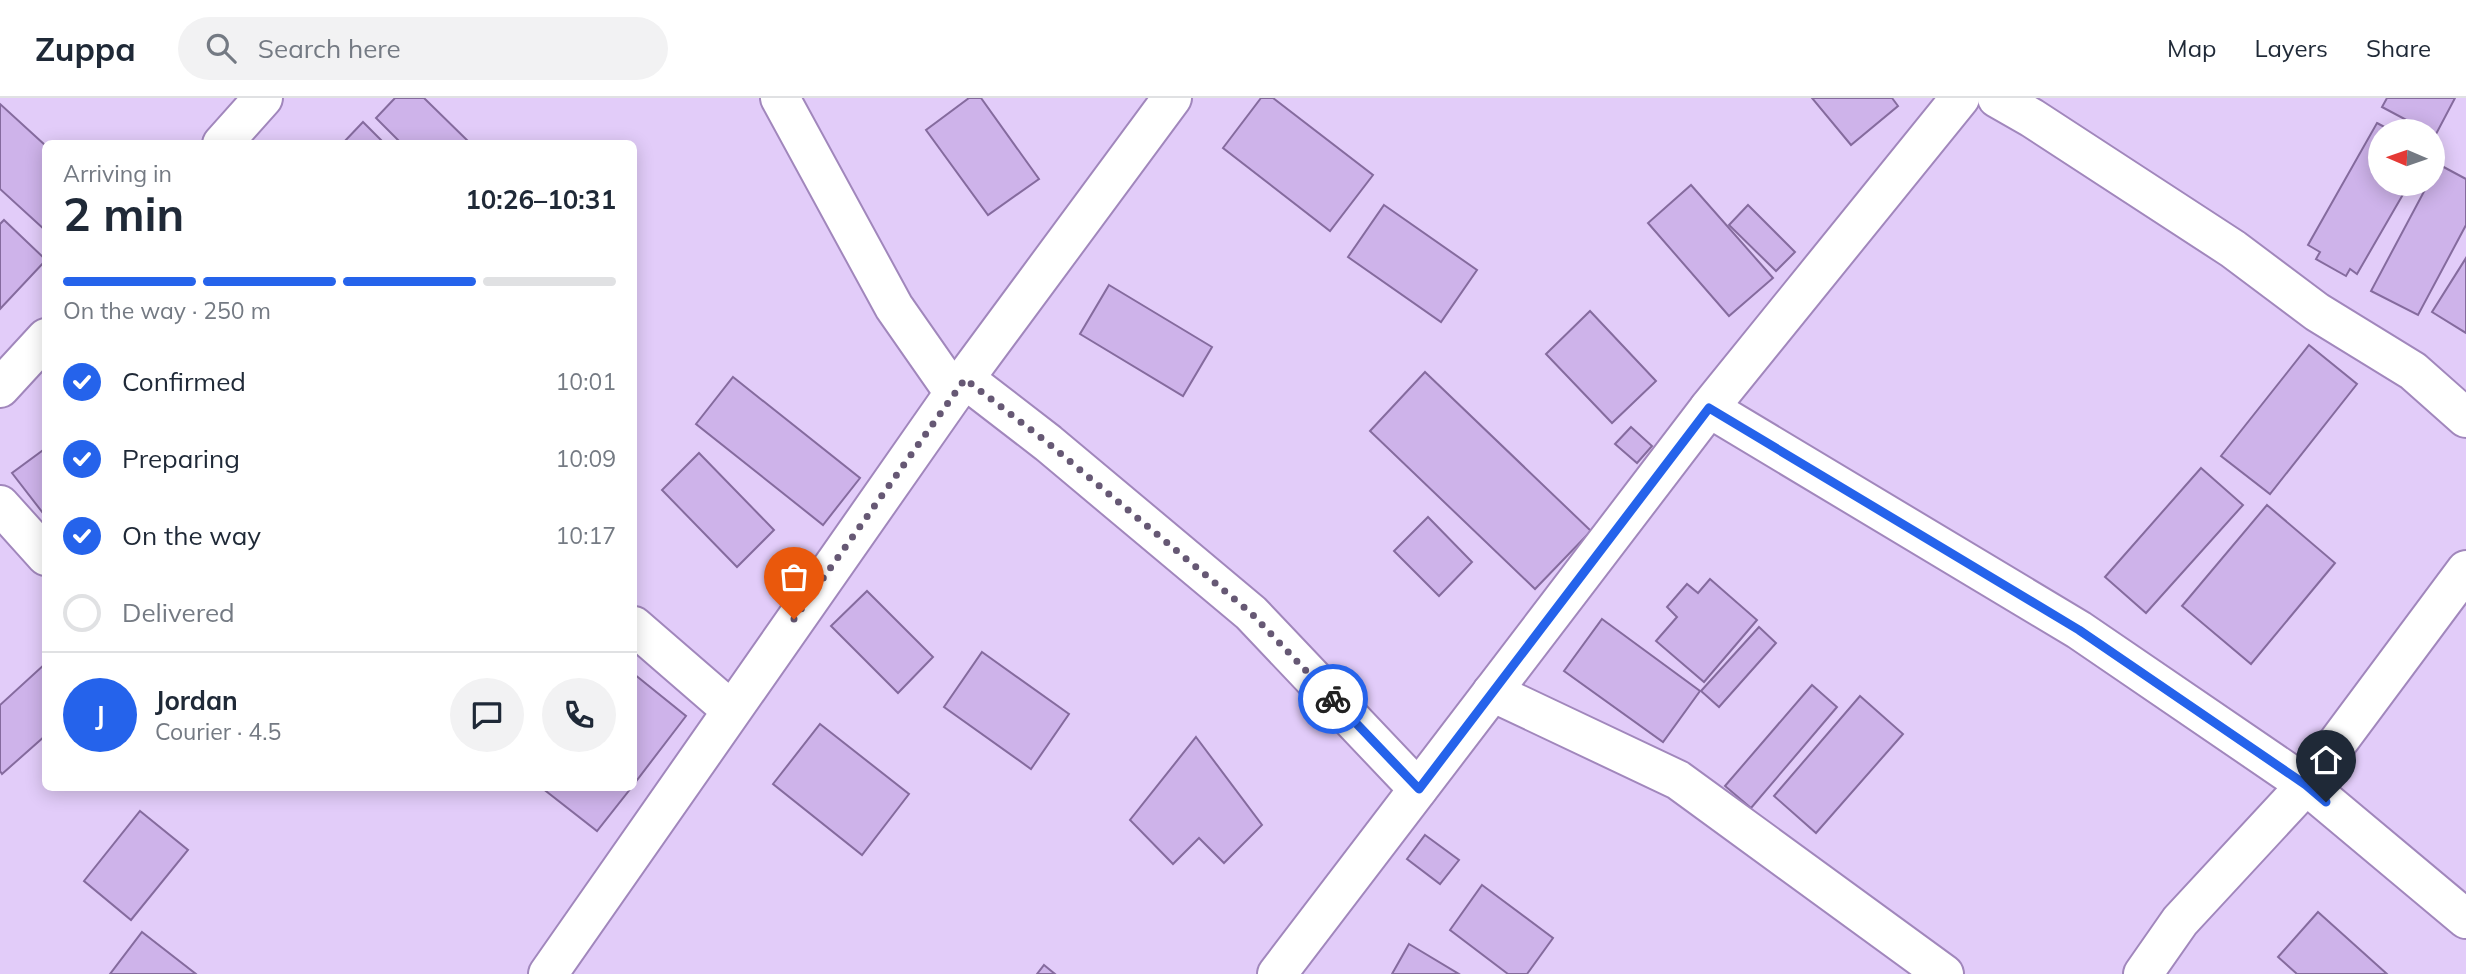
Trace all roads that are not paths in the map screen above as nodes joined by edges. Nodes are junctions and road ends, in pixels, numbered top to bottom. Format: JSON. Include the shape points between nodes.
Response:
{"nodes":[{"id":1,"x":263,"y":98,"type":"edge"},
{"id":2,"x":1172,"y":98,"type":"edge"},
{"id":3,"x":1960,"y":98,"type":"edge"},
{"id":4,"x":1997,"y":98,"type":"edge"},
{"id":5,"x":781,"y":99,"type":"edge"},
{"id":6,"x":226,"y":140,"type":"edge"},
{"id":7,"x":42,"y":342,"type":"edge"},
{"id":8,"x":959,"y":386,"type":"junction"},
{"id":9,"x":0,"y":388,"type":"edge"},
{"id":10,"x":1709,"y":408,"type":"junction"},
{"id":11,"x":2466,"y":418,"type":"edge"},
{"id":12,"x":0,"y":505,"type":"edge"},
{"id":13,"x":42,"y":552,"type":"edge"},
{"id":14,"x":2466,"y":570,"type":"edge"},
{"id":15,"x":637,"y":629,"type":"edge"},
{"id":16,"x":1492,"y":692,"type":"junction"},
{"id":17,"x":731,"y":709,"type":"junction"},
{"id":18,"x":2306,"y":785,"type":"junction"},
{"id":19,"x":1419,"y":789,"type":"junction"},
{"id":20,"x":2466,"y":919,"type":"edge"},
{"id":21,"x":548,"y":974,"type":"edge"},
{"id":22,"x":1277,"y":974,"type":"edge"},
{"id":23,"x":1944,"y":974,"type":"edge"},
{"id":24,"x":2143,"y":974,"type":"edge"}],
"edges":[{"from":1,"to":6,"type":"street"},
{"from":2,"to":8,"type":"street"},
{"from":3,"to":10,"type":"street"},
{"from":4,"to":11,"type":"street","via":[[2413,371]]},
{"from":5,"to":8,"type":"street","via":[[894,307]]},
{"from":7,"to":9,"type":"street"},
{"from":8,"to":17,"type":"street"},
{"from":8,"to":19,"type":"street","via":[[1048,443],[1251,613]]},
{"from":10,"to":16,"type":"street"},
{"from":10,"to":18,"type":"street","via":[[2079,630]]},
{"from":12,"to":13,"type":"street"},
{"from":14,"to":18,"type":"street"},
{"from":15,"to":17,"type":"street"},
{"from":16,"to":19,"type":"street"},
{"from":16,"to":23,"type":"street","via":[[1678,780]]},
{"from":17,"to":21,"type":"street"},
{"from":18,"to":20,"type":"street"},
{"from":18,"to":24,"type":"street","via":[[2180,921]]},
{"from":19,"to":22,"type":"street"}]}
